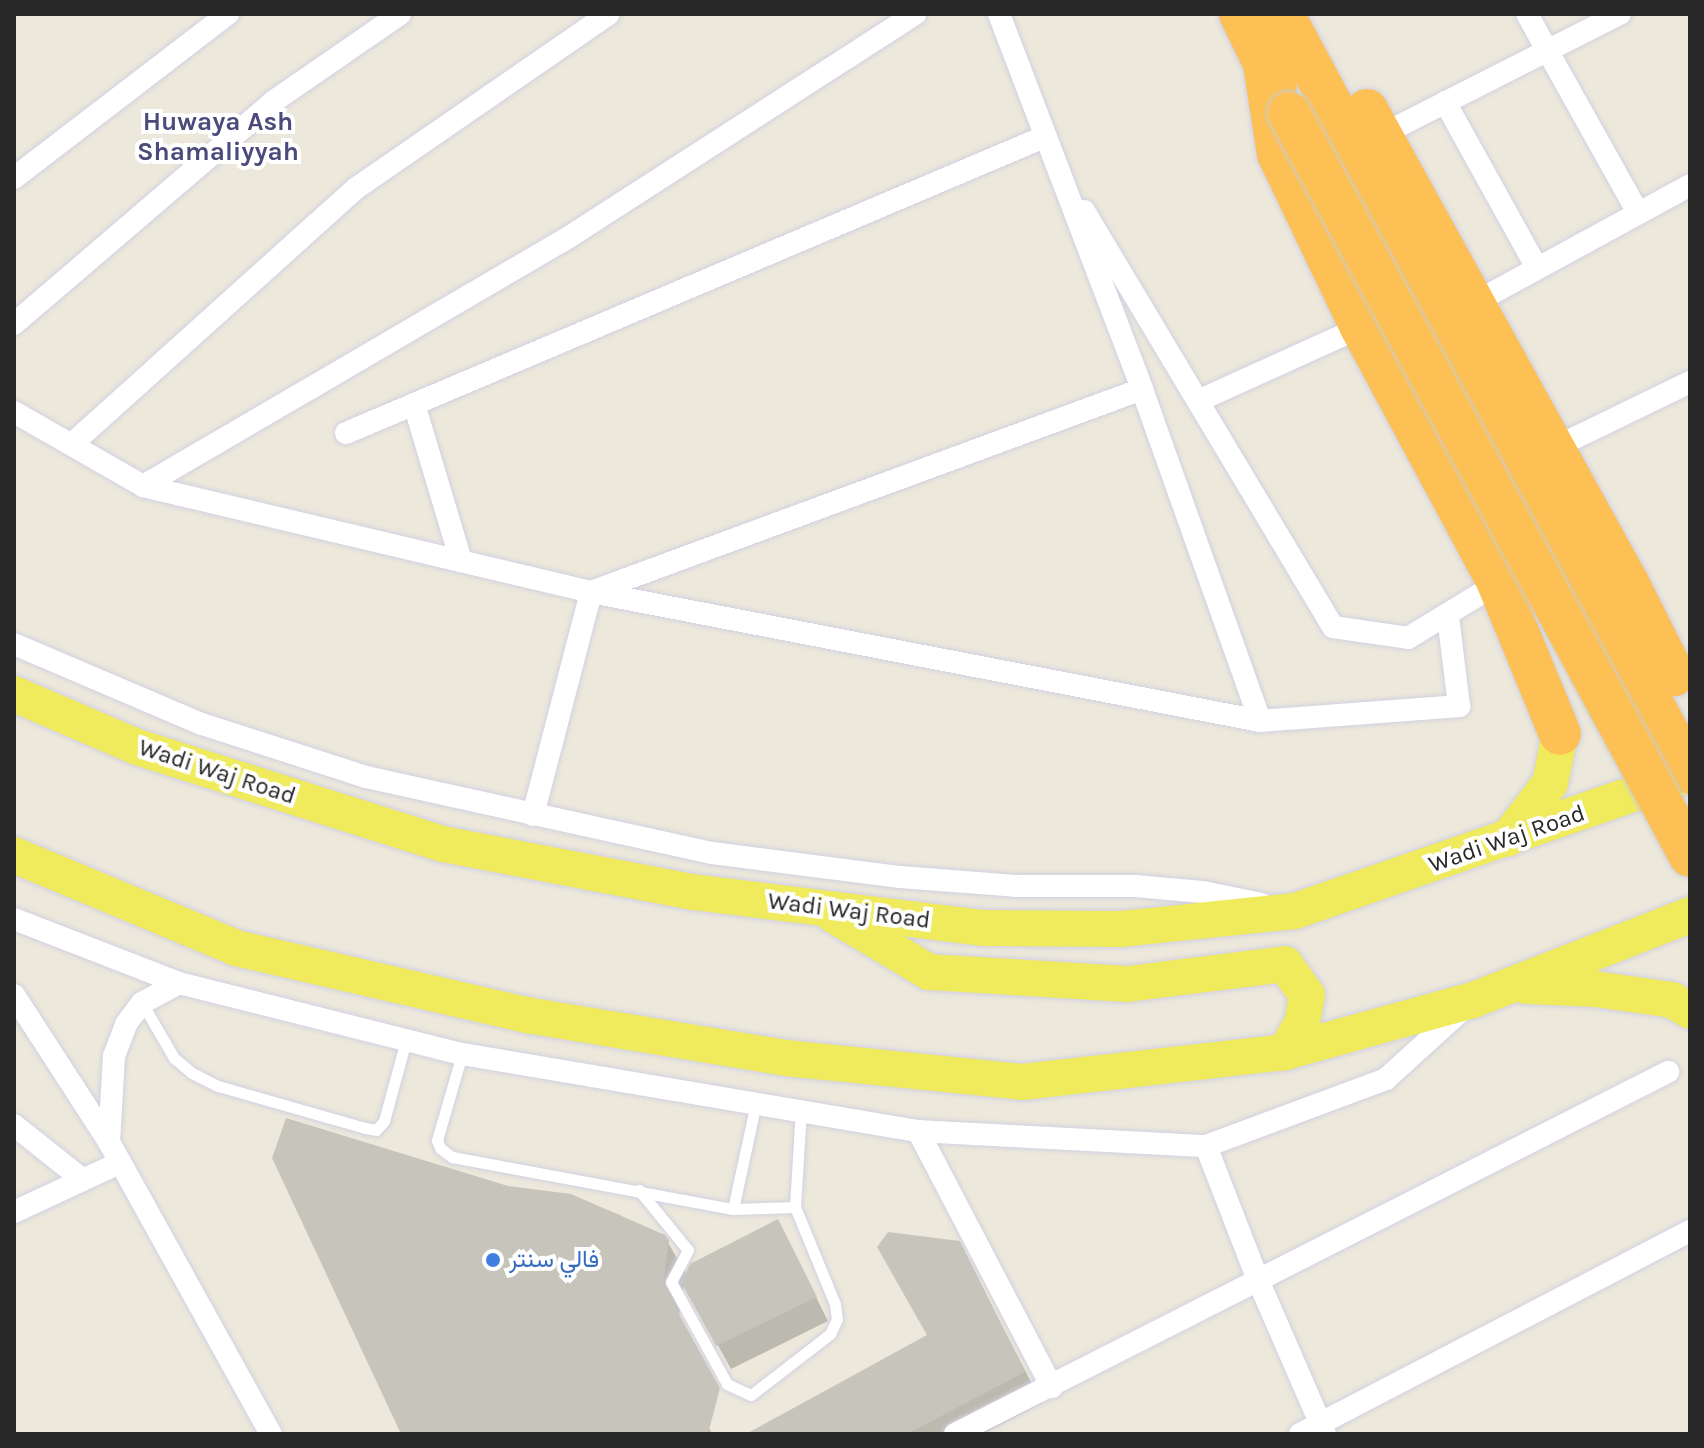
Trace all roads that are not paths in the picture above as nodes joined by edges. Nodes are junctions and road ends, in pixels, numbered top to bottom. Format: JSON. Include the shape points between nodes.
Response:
{"nodes":[{"id":1,"x":228,"y":14,"type":"edge"},
{"id":2,"x":400,"y":14,"type":"edge"},
{"id":3,"x":609,"y":14,"type":"edge"},
{"id":4,"x":915,"y":14,"type":"edge"},
{"id":5,"x":999,"y":14,"type":"edge"},
{"id":6,"x":1240,"y":14,"type":"edge"},
{"id":7,"x":1283,"y":14,"type":"edge"},
{"id":8,"x":1316,"y":14,"type":"edge"},
{"id":9,"x":1527,"y":14,"type":"edge"},
{"id":10,"x":1620,"y":14,"type":"edge"},
{"id":11,"x":1547,"y":51,"type":"junction"},
{"id":12,"x":1264,"y":64,"type":"junction"},
{"id":13,"x":1445,"y":102,"type":"junction"},
{"id":14,"x":1381,"y":135,"type":"junction"},
{"id":15,"x":1048,"y":147,"type":"junction"},
{"id":16,"x":14,"y":178,"type":"edge"},
{"id":17,"x":1690,"y":185,"type":"edge"},
{"id":18,"x":1638,"y":213,"type":"junction"},
{"id":19,"x":1537,"y":268,"type":"junction"},
{"id":20,"x":1474,"y":303,"type":"junction"},
{"id":21,"x":14,"y":324,"type":"edge"},
{"id":22,"x":1361,"y":327,"type":"junction"},
{"id":23,"x":1690,"y":382,"type":"edge"},
{"id":24,"x":1142,"y":389,"type":"junction"},
{"id":25,"x":1198,"y":401,"type":"junction"},
{"id":26,"x":414,"y":404,"type":"junction"},
{"id":27,"x":14,"y":412,"type":"edge"},
{"id":28,"x":346,"y":433,"type":"dead end"},
{"id":29,"x":72,"y":444,"type":"junction"},
{"id":30,"x":1554,"y":448,"type":"junction"},
{"id":31,"x":143,"y":486,"type":"junction"},
{"id":32,"x":461,"y":561,"type":"junction"},
{"id":33,"x":1498,"y":583,"type":"junction"},
{"id":34,"x":591,"y":592,"type":"junction"},
{"id":35,"x":1448,"y":616,"type":"junction"},
{"id":36,"x":14,"y":644,"type":"edge"},
{"id":37,"x":1682,"y":678,"type":"edge"},
{"id":38,"x":14,"y":694,"type":"edge"},
{"id":39,"x":1260,"y":721,"type":"junction"},
{"id":40,"x":1560,"y":734,"type":"joint"},
{"id":41,"x":1690,"y":774,"type":"edge"},
{"id":42,"x":533,"y":815,"type":"junction"},
{"id":43,"x":1507,"y":839,"type":"junction"},
{"id":44,"x":14,"y":855,"type":"edge"},
{"id":45,"x":1690,"y":856,"type":"edge"},
{"id":46,"x":820,"y":907,"type":"junction"},
{"id":47,"x":1295,"y":911,"type":"junction"},
{"id":48,"x":1690,"y":915,"type":"edge"},
{"id":49,"x":14,"y":919,"type":"edge"},
{"id":50,"x":179,"y":983,"type":"junction"},
{"id":51,"x":1512,"y":986,"type":"junction"},
{"id":52,"x":14,"y":995,"type":"edge"},
{"id":53,"x":1473,"y":1000,"type":"junction"},
{"id":54,"x":142,"y":1003,"type":"junction"},
{"id":55,"x":1690,"y":1011,"type":"edge"},
{"id":56,"x":406,"y":1040,"type":"junction"},
{"id":57,"x":1285,"y":1052,"type":"junction"},
{"id":58,"x":462,"y":1054,"type":"junction"},
{"id":59,"x":1668,"y":1072,"type":"dead end"},
{"id":60,"x":756,"y":1103,"type":"junction"},
{"id":61,"x":801,"y":1110,"type":"junction"},
{"id":62,"x":14,"y":1125,"type":"edge"},
{"id":63,"x":918,"y":1131,"type":"junction"},
{"id":64,"x":109,"y":1142,"type":"junction"},
{"id":65,"x":1206,"y":1146,"type":"junction"},
{"id":66,"x":119,"y":1163,"type":"junction"},
{"id":67,"x":83,"y":1180,"type":"junction"},
{"id":68,"x":639,"y":1189,"type":"junction"},
{"id":69,"x":795,"y":1207,"type":"junction"},
{"id":70,"x":733,"y":1209,"type":"junction"},
{"id":71,"x":14,"y":1212,"type":"edge"},
{"id":72,"x":1690,"y":1231,"type":"edge"},
{"id":73,"x":1258,"y":1280,"type":"junction"},
{"id":74,"x":1052,"y":1387,"type":"junction"},
{"id":75,"x":1315,"y":1431,"type":"edge"},
{"id":76,"x":271,"y":1434,"type":"edge"},
{"id":77,"x":955,"y":1434,"type":"edge"}],
"edges":[{"from":1,"to":16,"type":"street"},
{"from":2,"to":21,"type":"street","via":[[274,101]]},
{"from":3,"to":29,"type":"street","via":[[355,189]]},
{"from":4,"to":31,"type":"street","via":[[569,237]]},
{"from":5,"to":15,"type":"street"},
{"from":6,"to":12,"type":"highway"},
{"from":7,"to":41,"type":"highway"},
{"from":8,"to":14,"type":"highway"},
{"from":9,"to":11,"type":"street"},
{"from":10,"to":11,"type":"street"},
{"from":11,"to":13,"type":"street"},
{"from":11,"to":18,"type":"street"},
{"from":12,"to":22,"type":"highway","via":[[1278,154]]},
{"from":12,"to":45,"type":"highway","bridge":true},
{"from":13,"to":14,"type":"street"},
{"from":13,"to":19,"type":"street"},
{"from":14,"to":20,"type":"highway"},
{"from":15,"to":24,"type":"street"},
{"from":15,"to":25,"type":"street"},
{"from":15,"to":26,"type":"street"},
{"from":17,"to":18,"type":"street"},
{"from":18,"to":19,"type":"street"},
{"from":19,"to":20,"type":"street"},
{"from":20,"to":30,"type":"highway"},
{"from":22,"to":25,"type":"street"},
{"from":22,"to":33,"type":"highway"},
{"from":23,"to":30,"type":"street"},
{"from":24,"to":34,"type":"street"},
{"from":24,"to":39,"type":"street"},
{"from":25,"to":35,"type":"street","via":[[1333,627],[1408,638]]},
{"from":26,"to":28,"type":"street"},
{"from":26,"to":32,"type":"street"},
{"from":27,"to":29,"type":"street"},
{"from":29,"to":31,"type":"street"},
{"from":30,"to":37,"type":"highway"},
{"from":31,"to":32,"type":"street"},
{"from":32,"to":34,"type":"street"},
{"from":33,"to":35,"type":"street"},
{"from":33,"to":40,"type":"highway"},
{"from":34,"to":39,"type":"street"},
{"from":34,"to":42,"type":"street"},
{"from":35,"to":39,"type":"street","via":[[1459,706]]},
{"from":36,"to":42,"type":"street","via":[[202,724],[366,777]]},
{"from":38,"to":46,"type":"main road","name":"Wadi Waj Road","via":[[137,747],[443,844],[693,892]]},
{"from":40,"to":43,"type":"main road","via":[[1550,783]]},
{"from":41,"to":43,"type":"main road","name":"Wadi Waj Road"},
{"from":42,"to":47,"type":"street","via":[[712,853],[900,877],[1016,886],[1135,886],[1203,892]]},
{"from":43,"to":47,"type":"main road","name":"Wadi Waj Road"},
{"from":44,"to":57,"type":"main road","via":[[236,948],[526,1015],[786,1058],[1022,1082]]},
{"from":46,"to":47,"type":"main road","name":"Wadi Waj Road","via":[[982,928],[1121,929]]},
{"from":46,"to":57,"type":"main road","via":[[929,972],[1127,984],[1285,964],[1307,995],[1302,1023]]},
{"from":48,"to":51,"type":"main road"},
{"from":49,"to":50,"type":"street"},
{"from":50,"to":54,"type":"street"},
{"from":50,"to":56,"type":"street"},
{"from":51,"to":53,"type":"main road"},
{"from":51,"to":55,"type":"main road","via":[[1626,993],[1672,1000]]},
{"from":52,"to":64,"type":"street"},
{"from":53,"to":57,"type":"main road"},
{"from":53,"to":65,"type":"street","via":[[1386,1079]]},
{"from":54,"to":56,"type":"lane","via":[[174,1058],[192,1073],[218,1086],[376,1130],[384,1121]]},
{"from":54,"to":64,"type":"street","via":[[126,1024],[114,1056]]},
{"from":56,"to":58,"type":"street"},
{"from":58,"to":60,"type":"street"},
{"from":58,"to":68,"type":"lane","via":[[437,1140],[440,1148],[452,1157]]},
{"from":59,"to":73,"type":"street"},
{"from":60,"to":61,"type":"street"},
{"from":60,"to":70,"type":"lane"},
{"from":61,"to":63,"type":"street"},
{"from":61,"to":69,"type":"lane"},
{"from":62,"to":67,"type":"street"},
{"from":63,"to":65,"type":"street"},
{"from":63,"to":74,"type":"street"},
{"from":64,"to":66,"type":"street"},
{"from":65,"to":73,"type":"street"},
{"from":66,"to":67,"type":"street"},
{"from":66,"to":76,"type":"street"},
{"from":67,"to":71,"type":"street"},
{"from":68,"to":69,"type":"lane","via":[[688,1250],[671,1282],[727,1384],[751,1395],[830,1334],[837,1319]]},
{"from":68,"to":70,"type":"lane"},
{"from":69,"to":70,"type":"lane"},
{"from":72,"to":75,"type":"street"},
{"from":73,"to":74,"type":"street"},
{"from":73,"to":75,"type":"street"},
{"from":74,"to":77,"type":"street"}]}
